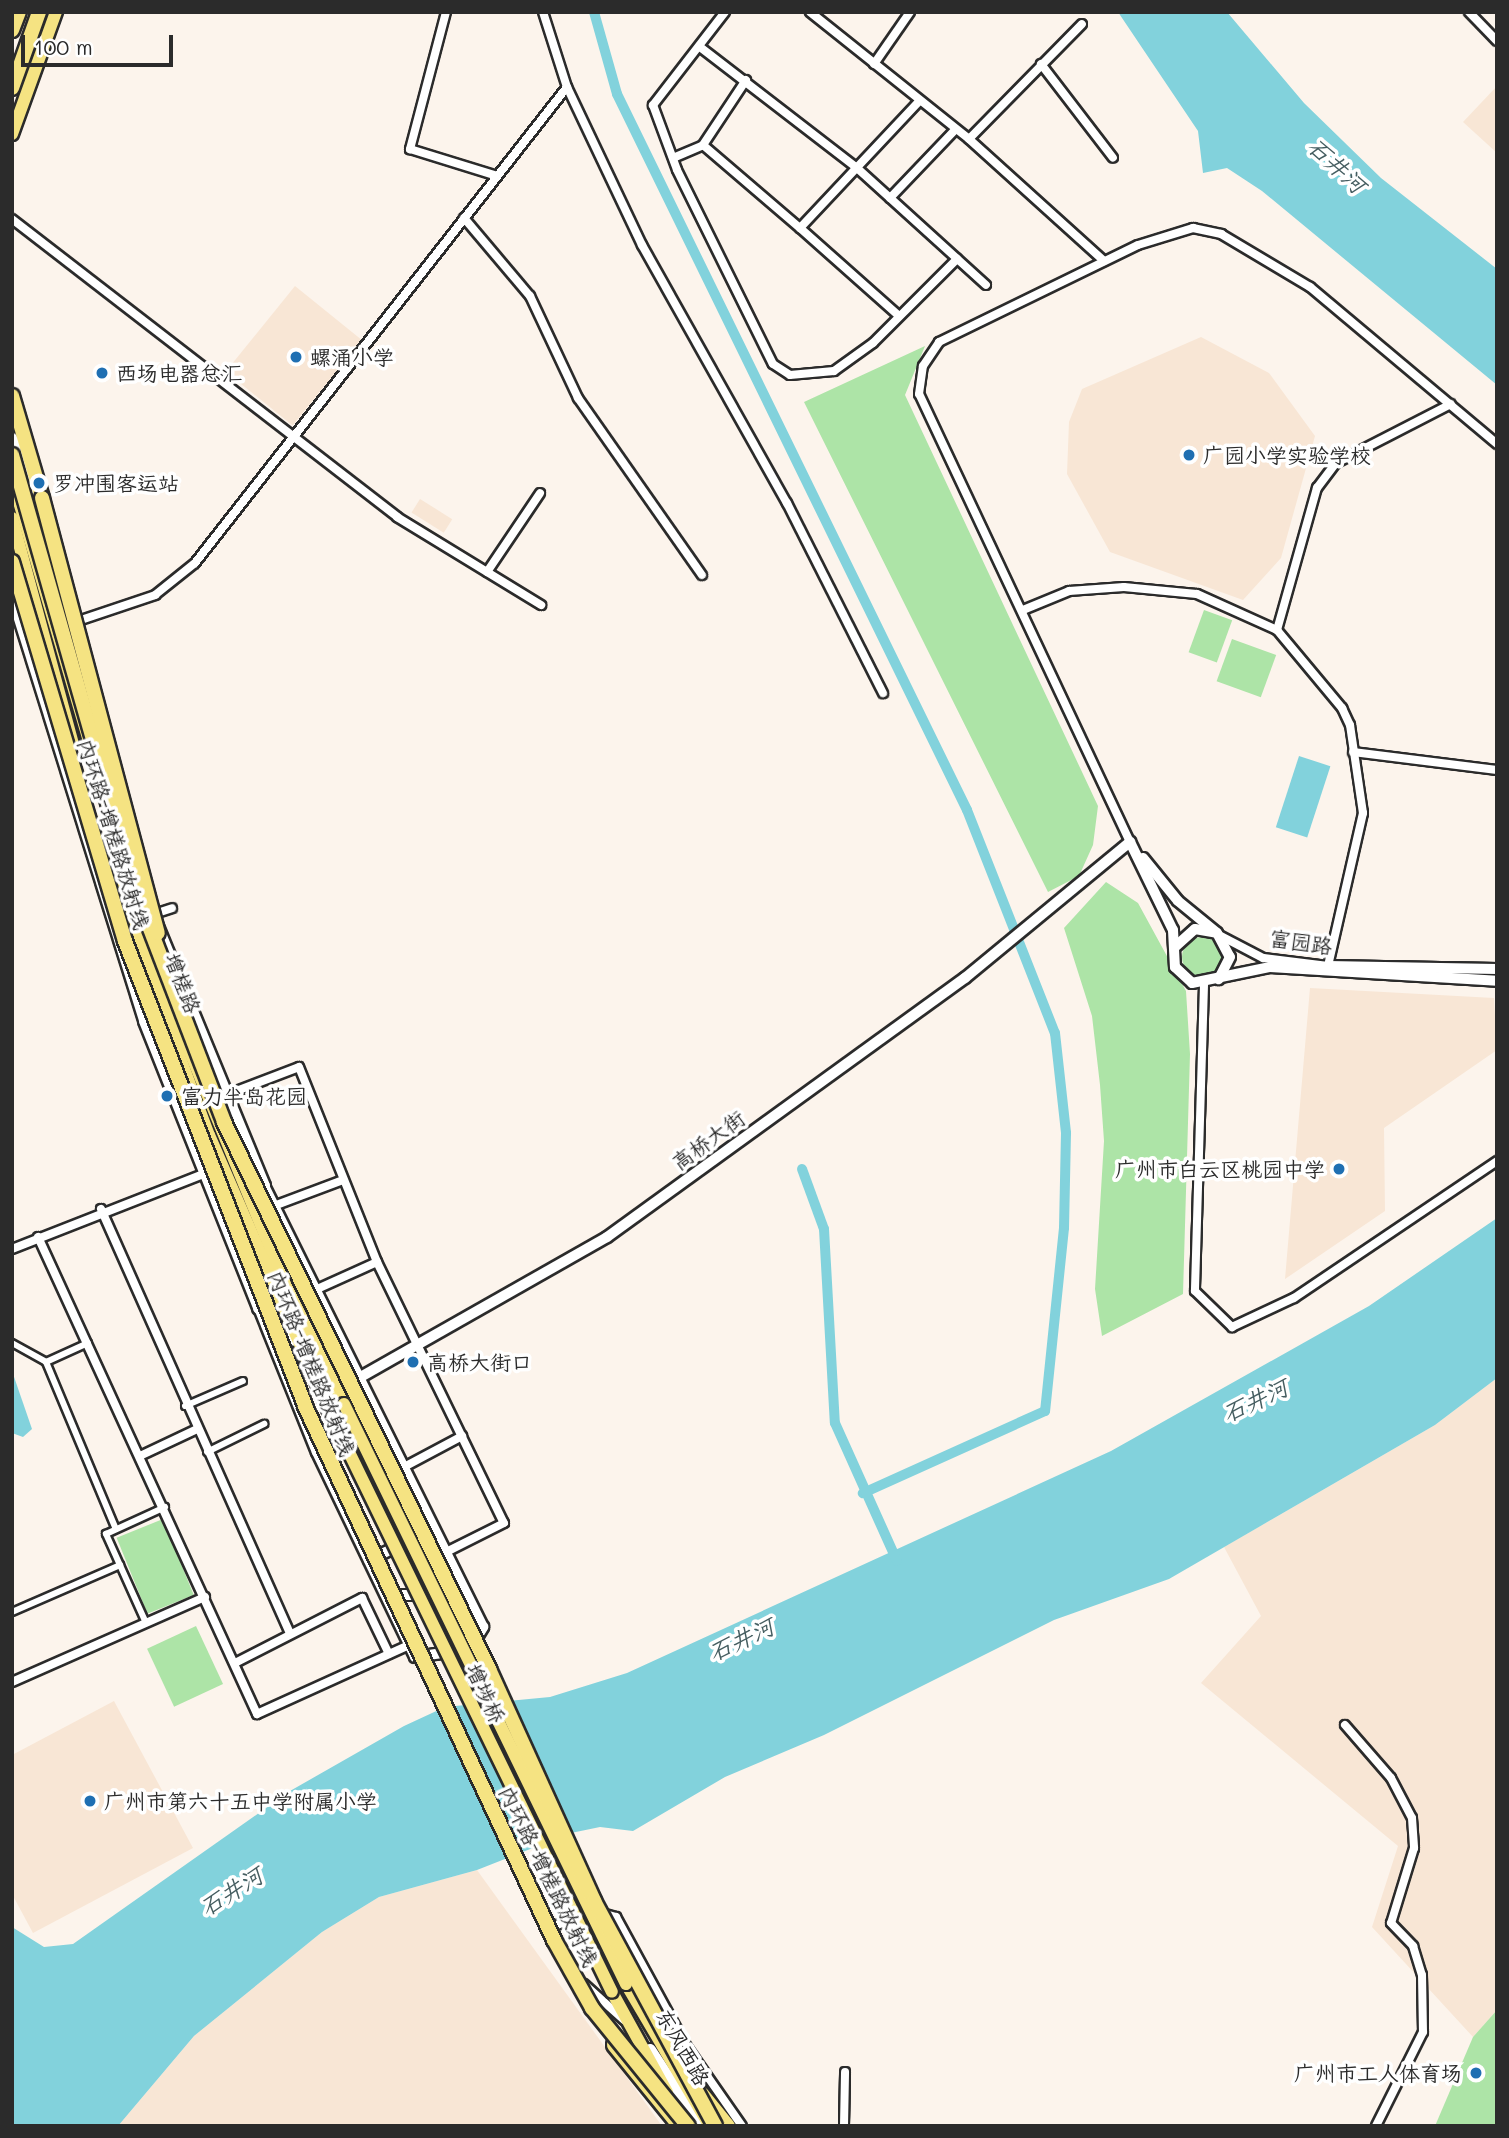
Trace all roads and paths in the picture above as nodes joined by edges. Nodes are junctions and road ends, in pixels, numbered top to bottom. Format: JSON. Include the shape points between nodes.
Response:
{"nodes":[{"id":1,"x":19,"y":12,"type":"edge"},
{"id":2,"x":39,"y":12,"type":"edge"},
{"id":3,"x":56,"y":12,"type":"edge"},
{"id":4,"x":446,"y":12,"type":"edge"},
{"id":5,"x":543,"y":12,"type":"edge"},
{"id":6,"x":725,"y":12,"type":"edge"},
{"id":7,"x":810,"y":12,"type":"edge"},
{"id":8,"x":910,"y":12,"type":"edge"},
{"id":9,"x":1469,"y":12,"type":"edge"},
{"id":10,"x":1082,"y":24,"type":"dead end"},
{"id":11,"x":12,"y":30,"type":"edge"},
{"id":12,"x":1497,"y":41,"type":"edge"},
{"id":13,"x":701,"y":47,"type":"junction"},
{"id":14,"x":874,"y":64,"type":"junction"},
{"id":15,"x":1041,"y":64,"type":"junction"},
{"id":16,"x":746,"y":80,"type":"junction"},
{"id":17,"x":566,"y":87,"type":"junction"},
{"id":18,"x":12,"y":88,"type":"edge"},
{"id":19,"x":920,"y":100,"type":"junction"},
{"id":20,"x":956,"y":129,"type":"junction"},
{"id":21,"x":12,"y":134,"type":"edge"},
{"id":22,"x":969,"y":139,"type":"junction"},
{"id":23,"x":703,"y":145,"type":"junction"},
{"id":24,"x":673,"y":158,"type":"junction"},
{"id":25,"x":1112,"y":158,"type":"dead end"},
{"id":26,"x":857,"y":167,"type":"junction"},
{"id":27,"x":497,"y":176,"type":"junction"},
{"id":28,"x":890,"y":198,"type":"junction"},
{"id":29,"x":464,"y":218,"type":"junction"},
{"id":30,"x":12,"y":219,"type":"edge"},
{"id":31,"x":800,"y":228,"type":"junction"},
{"id":32,"x":957,"y":259,"type":"junction"},
{"id":33,"x":1104,"y":261,"type":"junction"},
{"id":34,"x":986,"y":285,"type":"dead end"},
{"id":35,"x":898,"y":315,"type":"junction"},
{"id":36,"x":12,"y":396,"type":"edge"},
{"id":37,"x":1451,"y":404,"type":"junction"},
{"id":38,"x":295,"y":435,"type":"junction"},
{"id":39,"x":12,"y":439,"type":"edge"},
{"id":40,"x":1497,"y":444,"type":"edge"},
{"id":41,"x":12,"y":455,"type":"edge"},
{"id":42,"x":12,"y":476,"type":"edge"},
{"id":43,"x":540,"y":493,"type":"dead end"},
{"id":44,"x":12,"y":518,"type":"edge"},
{"id":45,"x":12,"y":562,"type":"edge"},
{"id":46,"x":487,"y":572,"type":"junction"},
{"id":47,"x":702,"y":575,"type":"dead end"},
{"id":48,"x":12,"y":593,"type":"edge"},
{"id":49,"x":541,"y":605,"type":"dead end"},
{"id":50,"x":1023,"y":610,"type":"junction"},
{"id":51,"x":69,"y":624,"type":"junction"},
{"id":52,"x":1277,"y":630,"type":"junction"},
{"id":53,"x":79,"y":659,"type":"junction"},
{"id":54,"x":62,"y":664,"type":"junction"},
{"id":55,"x":883,"y":693,"type":"dead end"},
{"id":56,"x":67,"y":722,"type":"junction"},
{"id":57,"x":1353,"y":752,"type":"junction"},
{"id":58,"x":62,"y":767,"type":"junction"},
{"id":59,"x":1497,"y":770,"type":"edge"},
{"id":60,"x":1130,"y":842,"type":"junction"},
{"id":61,"x":172,"y":908,"type":"dead end"},
{"id":62,"x":152,"y":914,"type":"junction"},
{"id":63,"x":138,"y":919,"type":"junction"},
{"id":64,"x":1217,"y":933,"type":"junction"},
{"id":65,"x":1175,"y":946,"type":"junction"},
{"id":66,"x":1328,"y":966,"type":"junction"},
{"id":67,"x":1497,"y":970,"type":"edge"},
{"id":68,"x":1470,"y":973,"type":"junction"},
{"id":69,"x":146,"y":975,"type":"junction"},
{"id":70,"x":167,"y":979,"type":"junction"},
{"id":71,"x":1217,"y":981,"type":"junction"},
{"id":72,"x":1497,"y":981,"type":"edge"},
{"id":73,"x":1204,"y":985,"type":"junction"},
{"id":74,"x":139,"y":1004,"type":"junction"},
{"id":75,"x":169,"y":1079,"type":"junction"},
{"id":76,"x":223,"y":1096,"type":"junction"},
{"id":77,"x":196,"y":1102,"type":"junction"},
{"id":78,"x":216,"y":1122,"type":"junction"},
{"id":79,"x":242,"y":1138,"type":"junction"},
{"id":80,"x":1497,"y":1161,"type":"edge"},
{"id":81,"x":222,"y":1166,"type":"junction"},
{"id":82,"x":206,"y":1172,"type":"junction"},
{"id":83,"x":343,"y":1180,"type":"junction"},
{"id":84,"x":268,"y":1208,"type":"junction"},
{"id":85,"x":101,"y":1209,"type":"junction"},
{"id":86,"x":259,"y":1224,"type":"junction"},
{"id":87,"x":38,"y":1237,"type":"junction"},
{"id":88,"x":12,"y":1249,"type":"edge"},
{"id":89,"x":377,"y":1262,"type":"junction"},
{"id":90,"x":315,"y":1290,"type":"junction"},
{"id":91,"x":259,"y":1308,"type":"junction"},
{"id":92,"x":295,"y":1340,"type":"junction"},
{"id":93,"x":12,"y":1343,"type":"edge"},
{"id":94,"x":88,"y":1343,"type":"junction"},
{"id":95,"x":421,"y":1348,"type":"junction"},
{"id":96,"x":46,"y":1362,"type":"junction"},
{"id":97,"x":359,"y":1378,"type":"junction"},
{"id":98,"x":243,"y":1381,"type":"dead end"},
{"id":99,"x":344,"y":1404,"type":"joint"},
{"id":100,"x":185,"y":1406,"type":"junction"},
{"id":101,"x":328,"y":1409,"type":"joint"},
{"id":102,"x":264,"y":1424,"type":"dead end"},
{"id":103,"x":195,"y":1430,"type":"junction"},
{"id":104,"x":462,"y":1436,"type":"junction"},
{"id":105,"x":206,"y":1453,"type":"junction"},
{"id":106,"x":142,"y":1455,"type":"junction"},
{"id":107,"x":404,"y":1467,"type":"junction"},
{"id":108,"x":165,"y":1507,"type":"junction"},
{"id":109,"x":434,"y":1528,"type":"junction"},
{"id":110,"x":117,"y":1529,"type":"junction"},
{"id":111,"x":446,"y":1552,"type":"junction"},
{"id":112,"x":367,"y":1561,"type":"junction"},
{"id":113,"x":121,"y":1565,"type":"junction"},
{"id":114,"x":380,"y":1591,"type":"junction"},
{"id":115,"x":205,"y":1597,"type":"junction"},
{"id":116,"x":12,"y":1612,"type":"edge"},
{"id":117,"x":146,"y":1623,"type":"junction"},
{"id":118,"x":289,"y":1632,"type":"junction"},
{"id":119,"x":409,"y":1645,"type":"junction"},
{"id":120,"x":389,"y":1654,"type":"junction"},
{"id":121,"x":235,"y":1663,"type":"junction"},
{"id":122,"x":12,"y":1682,"type":"edge"},
{"id":123,"x":1345,"y":1725,"type":"dead end"},
{"id":124,"x":626,"y":1984,"type":"joint"},
{"id":125,"x":611,"y":1992,"type":"junction"},
{"id":126,"x":592,"y":2008,"type":"junction"},
{"id":127,"x":628,"y":2023,"type":"junction"},
{"id":128,"x":677,"y":2061,"type":"junction"},
{"id":129,"x":845,"y":2072,"type":"dead end"},
{"id":130,"x":694,"y":2105,"type":"junction"},
{"id":131,"x":679,"y":2126,"type":"edge"},
{"id":132,"x":688,"y":2126,"type":"edge"},
{"id":133,"x":700,"y":2126,"type":"edge"},
{"id":134,"x":710,"y":2126,"type":"edge"},
{"id":135,"x":717,"y":2126,"type":"edge"},
{"id":136,"x":728,"y":2126,"type":"edge"},
{"id":137,"x":742,"y":2126,"type":"edge"},
{"id":138,"x":844,"y":2126,"type":"edge"},
{"id":139,"x":1376,"y":2126,"type":"edge"}],
"edges":[{"from":1,"to":11,"type":"highway"},
{"from":2,"to":18,"type":"highway"},
{"from":3,"to":21,"type":"main road"},
{"from":4,"to":27,"type":"street","via":[[410,149]]},
{"from":5,"to":17,"type":"street"},
{"from":6,"to":13,"type":"street"},
{"from":7,"to":14,"type":"street"},
{"from":8,"to":14,"type":"street"},
{"from":9,"to":12,"type":"street"},
{"from":10,"to":15,"type":"street"},
{"from":13,"to":16,"type":"street"},
{"from":13,"to":24,"type":"street","via":[[653,105]]},
{"from":14,"to":19,"type":"street"},
{"from":15,"to":22,"type":"street"},
{"from":15,"to":25,"type":"street"},
{"from":16,"to":23,"type":"street"},
{"from":16,"to":26,"type":"street"},
{"from":17,"to":27,"type":"street"},
{"from":17,"to":55,"type":"street","via":[[642,245],[787,503]]},
{"from":19,"to":20,"type":"street"},
{"from":19,"to":26,"type":"street"},
{"from":20,"to":22,"type":"street"},
{"from":20,"to":28,"type":"street"},
{"from":22,"to":33,"type":"street"},
{"from":23,"to":24,"type":"street"},
{"from":23,"to":31,"type":"street"},
{"from":24,"to":35,"type":"street","via":[[773,364],[790,375],[834,371]]},
{"from":26,"to":28,"type":"street"},
{"from":26,"to":31,"type":"street"},
{"from":27,"to":29,"type":"street"},
{"from":28,"to":32,"type":"street"},
{"from":29,"to":38,"type":"street"},
{"from":29,"to":47,"type":"street","via":[[530,296],[578,398]]},
{"from":30,"to":38,"type":"street"},
{"from":31,"to":35,"type":"street"},
{"from":32,"to":34,"type":"street"},
{"from":32,"to":35,"type":"street"},
{"from":33,"to":37,"type":"street","via":[[1193,228],[1221,234],[1310,287]]},
{"from":33,"to":50,"type":"street","via":[[939,342],[923,366],[919,394]]},
{"from":36,"to":70,"type":"highway","bridge":true,"via":[[145,872]]},
{"from":37,"to":40,"type":"street"},
{"from":37,"to":52,"type":"street","via":[[1336,463],[1317,488]]},
{"from":38,"to":46,"type":"street","via":[[397,517]]},
{"from":38,"to":51,"type":"street","via":[[195,563],[155,595]]},
{"from":39,"to":51,"type":"main road"},
{"from":41,"to":70,"type":"highway","name":"增槎路","bridge":true,"via":[[108,801]]},
{"from":42,"to":54,"type":"main road","name":"增槎路"},
{"from":43,"to":46,"type":"street"},
{"from":44,"to":56,"type":"main road","name":"增槎路"},
{"from":45,"to":126,"type":"highway","name":"内环路-增槎路放射线","bridge":true,"via":[[125,941],[305,1406],[524,1880]]},
{"from":46,"to":49,"type":"street"},
{"from":48,"to":58,"type":"main road"},
{"from":50,"to":52,"type":"street","via":[[1069,591],[1124,587],[1197,594],[1261,617]]},
{"from":50,"to":60,"type":"street"},
{"from":51,"to":53,"type":"main road"},
{"from":52,"to":57,"type":"street","via":[[1342,708]]},
{"from":53,"to":54,"type":"street"},
{"from":53,"to":62,"type":"main road"},
{"from":54,"to":63,"type":"main road","name":"增槎路"},
{"from":56,"to":58,"type":"main road"},
{"from":56,"to":69,"type":"main road","name":"增槎路"},
{"from":57,"to":59,"type":"street"},
{"from":57,"to":66,"type":"street","via":[[1362,835],[1342,920],[1333,922]]},
{"from":58,"to":74,"type":"main road"},
{"from":60,"to":64,"type":"street","name":"富园路","via":[[1178,901]]},
{"from":60,"to":65,"type":"street"},
{"from":60,"to":95,"type":"street","name":"高桥大街","via":[[1006,945],[597,1244]]},
{"from":61,"to":62,"type":"street"},
{"from":62,"to":63,"type":"street"},
{"from":62,"to":76,"type":"main road"},
{"from":63,"to":78,"type":"main road","name":"增槎路"},
{"from":64,"to":65,"type":"street","via":[[1195,929]]},
{"from":64,"to":66,"type":"street","name":"富园路","via":[[1268,959]]},
{"from":64,"to":71,"type":"street","via":[[1230,957]]},
{"from":65,"to":73,"type":"street","via":[[1180,974]]},
{"from":66,"to":68,"type":"street","name":"富园路"},
{"from":67,"to":68,"type":"street"},
{"from":68,"to":71,"type":"street","name":"富园路","via":[[1270,967]]},
{"from":68,"to":72,"type":"street"},
{"from":69,"to":74,"type":"main road"},
{"from":69,"to":77,"type":"main road","name":"增槎路"},
{"from":70,"to":128,"type":"highway","name":"内环路-增槎路放射线","bridge":true,"via":[[243,1165]]},
{"from":71,"to":73,"type":"street"},
{"from":73,"to":80,"type":"street","via":[[1195,1291],[1232,1326],[1294,1298]]},
{"from":74,"to":75,"type":"main road"},
{"from":75,"to":77,"type":"main road"},
{"from":75,"to":82,"type":"main road"},
{"from":76,"to":79,"type":"main road"},
{"from":76,"to":83,"type":"street","via":[[299,1067]]},
{"from":77,"to":81,"type":"main road","name":"增槎路"},
{"from":78,"to":79,"type":"main road"},
{"from":78,"to":86,"type":"main road","name":"增槎路"},
{"from":79,"to":84,"type":"main road","via":[[264,1186]]},
{"from":81,"to":82,"type":"street"},
{"from":81,"to":92,"type":"main road","name":"增槎路"},
{"from":82,"to":85,"type":"street"},
{"from":82,"to":91,"type":"main road"},
{"from":83,"to":84,"type":"street"},
{"from":83,"to":89,"type":"street"},
{"from":84,"to":86,"type":"main road"},
{"from":84,"to":90,"type":"street"},
{"from":85,"to":87,"type":"street"},
{"from":85,"to":100,"type":"street"},
{"from":86,"to":99,"type":"main road","name":"增槎路"},
{"from":87,"to":88,"type":"street"},
{"from":87,"to":94,"type":"street"},
{"from":89,"to":90,"type":"street"},
{"from":89,"to":95,"type":"street"},
{"from":90,"to":97,"type":"street"},
{"from":91,"to":92,"type":"main road"},
{"from":91,"to":112,"type":"street"},
{"from":92,"to":101,"type":"main road","name":"增槎路"},
{"from":93,"to":96,"type":"street"},
{"from":94,"to":96,"type":"street"},
{"from":94,"to":106,"type":"street"},
{"from":95,"to":97,"type":"street","name":"高桥大街"},
{"from":95,"to":104,"type":"street"},
{"from":96,"to":110,"type":"street"},
{"from":97,"to":107,"type":"street"},
{"from":98,"to":100,"type":"street"},
{"from":99,"to":124,"type":"main road","name":"增埗桥","bridge":true},
{"from":100,"to":103,"type":"street"},
{"from":101,"to":125,"type":"main road","name":"增埗桥","bridge":true},
{"from":102,"to":105,"type":"street"},
{"from":103,"to":105,"type":"street"},
{"from":103,"to":106,"type":"street"},
{"from":104,"to":107,"type":"street"},
{"from":104,"to":111,"type":"street","via":[[503,1523]]},
{"from":105,"to":118,"type":"street"},
{"from":106,"to":108,"type":"street"},
{"from":107,"to":109,"type":"street"},
{"from":108,"to":110,"type":"street"},
{"from":108,"to":115,"type":"street"},
{"from":109,"to":111,"type":"street"},
{"from":109,"to":112,"type":"street"},
{"from":110,"to":113,"type":"street","via":[[106,1534]]},
{"from":111,"to":114,"type":"street","via":[[422,1591],[402,1597]]},
{"from":111,"to":119,"type":"street","via":[[483,1627],[480,1640],[436,1659],[415,1657]]},
{"from":112,"to":114,"type":"street"},
{"from":113,"to":116,"type":"street"},
{"from":113,"to":117,"type":"street"},
{"from":114,"to":119,"type":"street"},
{"from":115,"to":117,"type":"street"},
{"from":115,"to":121,"type":"street"},
{"from":117,"to":122,"type":"street"},
{"from":118,"to":120,"type":"street","via":[[362,1598]]},
{"from":118,"to":121,"type":"street"},
{"from":119,"to":120,"type":"street"},
{"from":120,"to":121,"type":"street","via":[[257,1714]]},
{"from":123,"to":139,"type":"street","via":[[1391,1778],[1412,1818],[1414,1848],[1391,1923],[1413,1946],[1422,1975],[1423,2032]]},
{"from":124,"to":130,"type":"main road","name":"东风西路"},
{"from":125,"to":127,"type":"main road","name":"东风西路"},
{"from":125,"to":133,"type":"main road"},
{"from":126,"to":131,"type":"highway","bridge":true},
{"from":126,"to":132,"type":"highway","name":"内环路-增槎路放射线","bridge":true},
{"from":127,"to":132,"type":"main road","name":"东风西路"},
{"from":127,"to":137,"type":"street","via":[[577,1977],[542,1930],[595,1911],[616,1917],[692,2055]]},
{"from":128,"to":135,"type":"highway","name":"内环路-增槎路放射线","bridge":true},
{"from":128,"to":136,"type":"highway","bridge":true},
{"from":129,"to":138,"type":"street"},
{"from":130,"to":134,"type":"main road","name":"东风西路"},
{"from":130,"to":135,"type":"main road"}]}
